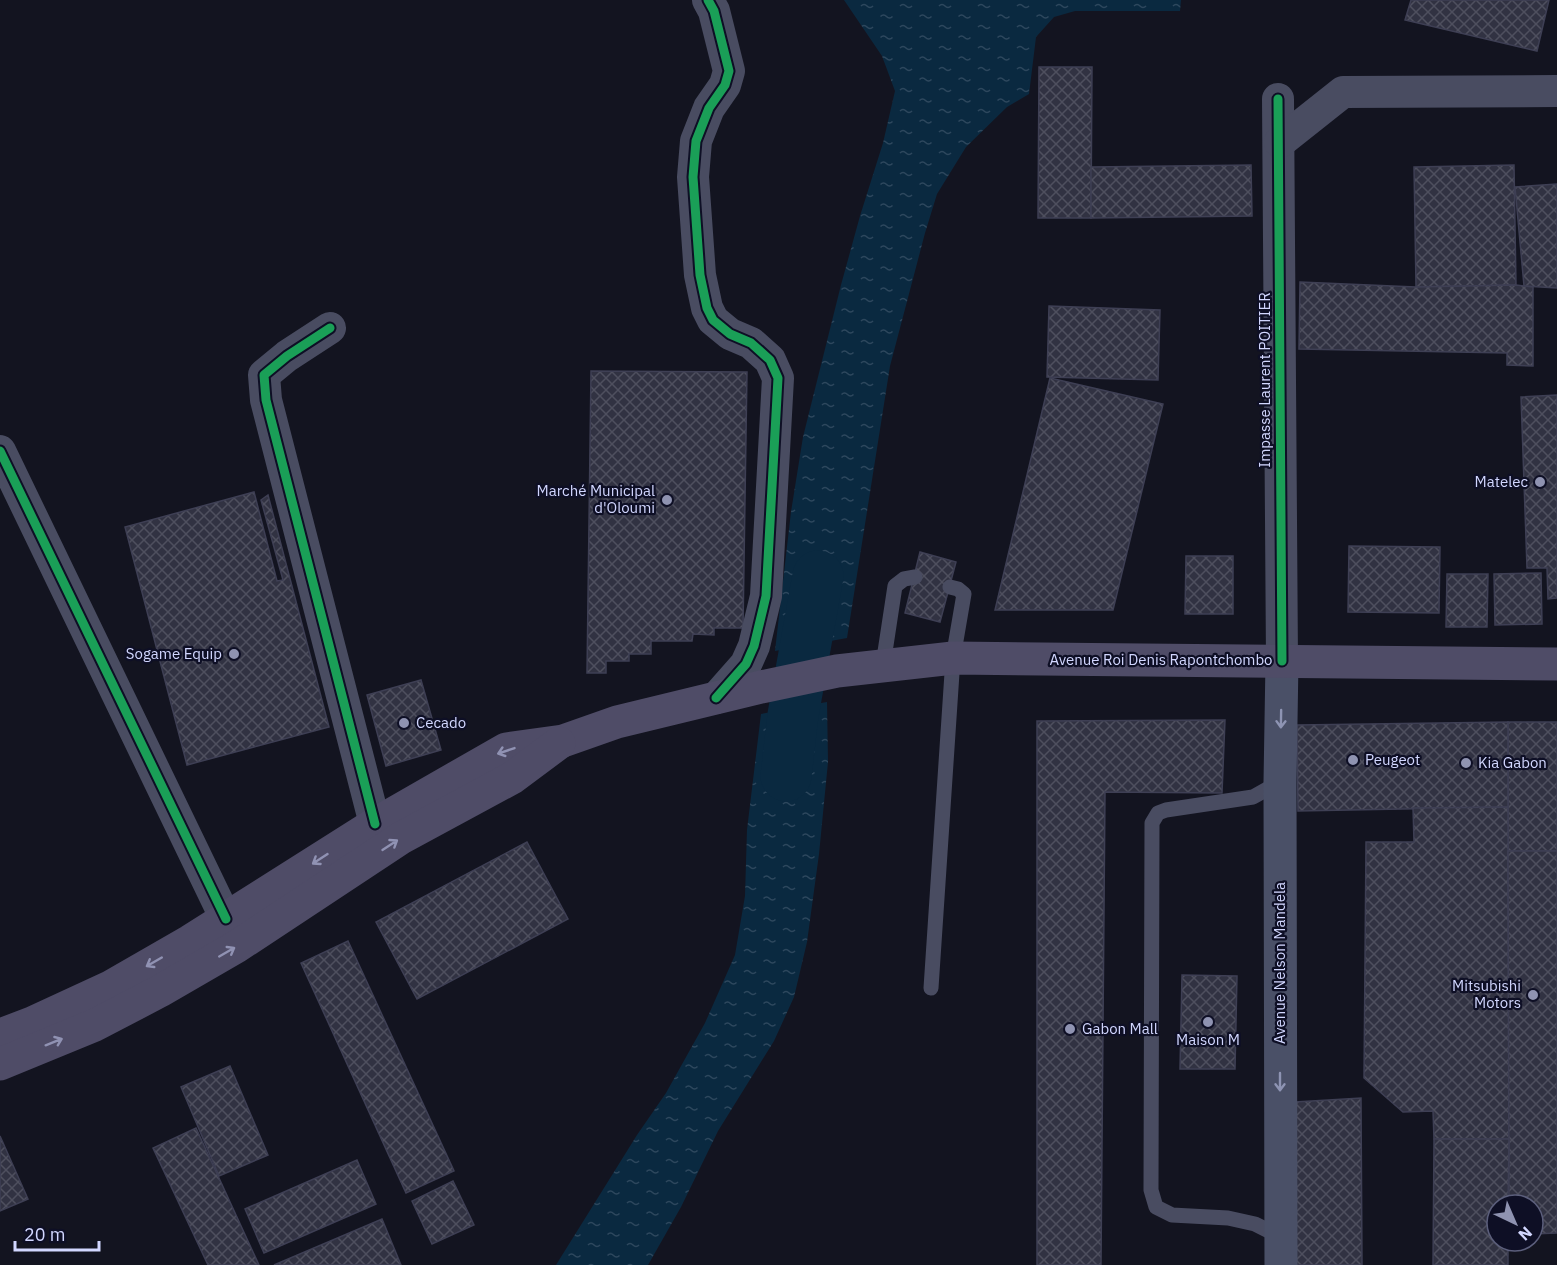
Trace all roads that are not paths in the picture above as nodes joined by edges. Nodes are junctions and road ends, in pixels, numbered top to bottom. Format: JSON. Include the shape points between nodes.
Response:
{"nodes":[{"id":1,"x":708,"y":0,"type":"edge"},
{"id":2,"x":1557,"y":91,"type":"edge"},
{"id":3,"x":1278,"y":99,"type":"dead end"},
{"id":4,"x":1280,"y":142,"type":"junction"},
{"id":5,"x":330,"y":328,"type":"dead end"},
{"id":6,"x":0,"y":451,"type":"edge"},
{"id":7,"x":915,"y":577,"type":"dead end"},
{"id":8,"x":950,"y":587,"type":"dead end"},
{"id":9,"x":953,"y":658,"type":"junction"},
{"id":10,"x":1282,"y":661,"type":"junction"},
{"id":11,"x":1557,"y":664,"type":"edge"},
{"id":12,"x":883,"y":665,"type":"junction"},
{"id":13,"x":716,"y":698,"type":"junction"},
{"id":14,"x":563,"y":741,"type":"junction"},
{"id":15,"x":1280,"y":782,"type":"junction"},
{"id":16,"x":375,"y":824,"type":"junction"},
{"id":17,"x":226,"y":919,"type":"junction"},
{"id":18,"x":931,"y":988,"type":"dead end"},
{"id":19,"x":0,"y":1035,"type":"edge"},
{"id":20,"x":0,"y":1064,"type":"edge"},
{"id":21,"x":1281,"y":1251,"type":"edge"}],
"edges":[{"from":1,"to":13,"type":"street","via":[[729,71],[696,141],[693,177],[700,275],[713,320],[730,334],[751,343],[770,360],[778,378],[766,596],[746,664]]},
{"from":2,"to":4,"type":"street","via":[[1343,92]]},
{"from":3,"to":4,"type":"street","name":"Impasse Laurent POITIER"},
{"from":4,"to":10,"type":"street","name":"Impasse Laurent POITIER"},
{"from":5,"to":16,"type":"street","via":[[264,375],[266,400]]},
{"from":6,"to":17,"type":"street"},
{"from":7,"to":12,"type":"lane","via":[[903,579],[896,586]]},
{"from":8,"to":9,"type":"lane","via":[[964,594]]},
{"from":9,"to":10,"type":"main road","name":"Avenue Roi Denis Rapontchombo"},
{"from":9,"to":12,"type":"main road","name":"Avenue Roi Denis Rapontchombo"},
{"from":9,"to":18,"type":"lane"},
{"from":10,"to":11,"type":"main road","name":"Avenue Roi Denis Rapontchombo"},
{"from":10,"to":15,"type":"main road","name":"Avenue Nelson Mandela","one_way":true},
{"from":12,"to":13,"type":"main road","name":"Avenue Roi Denis Rapontchombo","via":[[837,671]]},
{"from":13,"to":14,"type":"main road","name":"Avenue Roi Denis Rapontchombo","via":[[617,722]]},
{"from":14,"to":16,"type":"main road","one_way":true,"via":[[506,749]]},
{"from":20,"to":14,"type":"main road","one_way":true,"via":[[95,1025],[179,980],[401,838],[512,778]]},
{"from":15,"to":21,"type":"main road","name":"Avenue Nelson Mandela","one_way":true},
{"from":15,"to":21,"type":"lane","via":[[1253,797],[1166,810],[1158,813],[1152,823],[1151,1190],[1156,1207],[1172,1215],[1228,1218],[1255,1224]]},
{"from":16,"to":17,"type":"main road","one_way":true},
{"from":17,"to":19,"type":"main road","one_way":true,"via":[[110,987]]}]}
